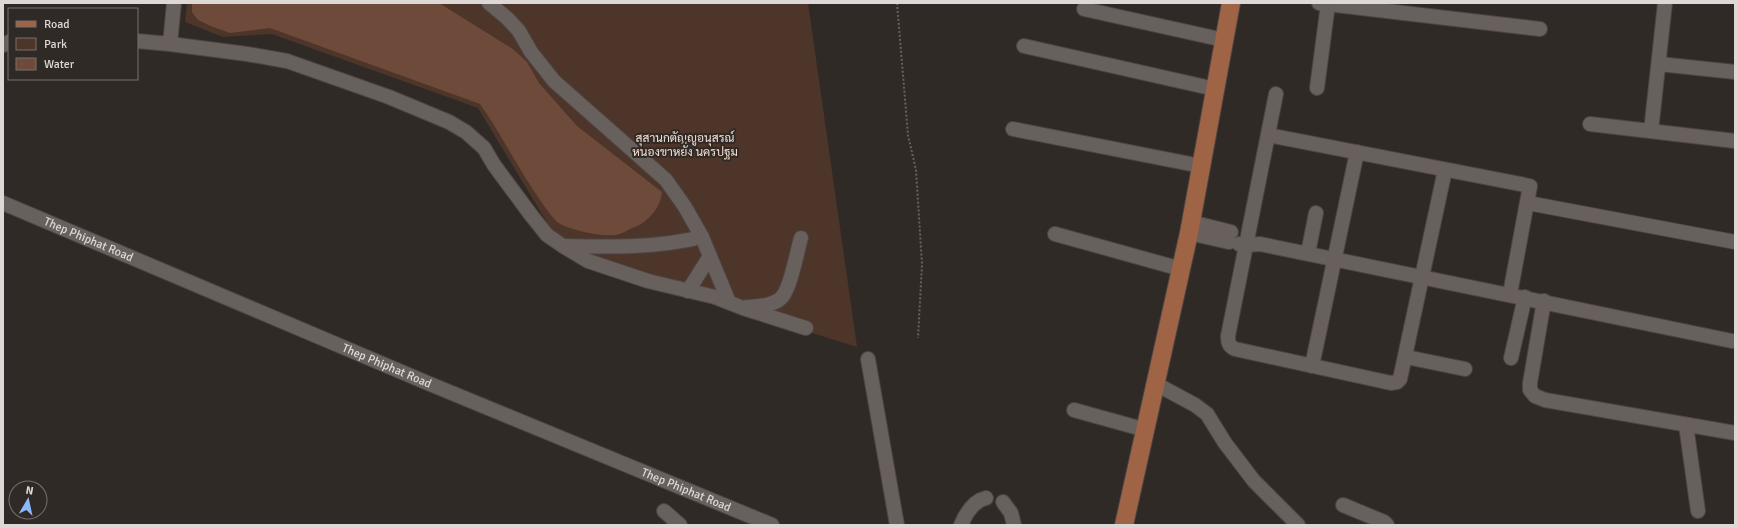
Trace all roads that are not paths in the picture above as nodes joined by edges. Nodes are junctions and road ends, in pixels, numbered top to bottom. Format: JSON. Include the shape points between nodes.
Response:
{"nodes":[{"id":1,"x":174,"y":3,"type":"edge"},
{"id":2,"x":489,"y":3,"type":"edge"},
{"id":3,"x":1231,"y":3,"type":"edge"},
{"id":4,"x":1666,"y":3,"type":"edge"},
{"id":5,"x":1324,"y":4,"type":"edge"},
{"id":6,"x":1084,"y":9,"type":"dead end"},
{"id":7,"x":1540,"y":29,"type":"dead end"},
{"id":8,"x":1224,"y":40,"type":"junction"},
{"id":9,"x":138,"y":41,"type":"edge"},
{"id":10,"x":170,"y":44,"type":"junction"},
{"id":11,"x":1024,"y":46,"type":"dead end"},
{"id":12,"x":1658,"y":64,"type":"junction"},
{"id":13,"x":1735,"y":72,"type":"edge"},
{"id":14,"x":1317,"y":88,"type":"dead end"},
{"id":15,"x":1215,"y":89,"type":"junction"},
{"id":16,"x":1276,"y":94,"type":"dead end"},
{"id":17,"x":1590,"y":124,"type":"dead end"},
{"id":18,"x":1013,"y":129,"type":"dead end"},
{"id":19,"x":1651,"y":131,"type":"junction"},
{"id":20,"x":1268,"y":135,"type":"junction"},
{"id":21,"x":1735,"y":141,"type":"edge"},
{"id":22,"x":1357,"y":152,"type":"junction"},
{"id":23,"x":1201,"y":166,"type":"junction"},
{"id":24,"x":1445,"y":170,"type":"junction"},
{"id":25,"x":3,"y":203,"type":"edge"},
{"id":26,"x":1528,"y":203,"type":"junction"},
{"id":27,"x":1316,"y":213,"type":"dead end"},
{"id":28,"x":1190,"y":228,"type":"junction"},
{"id":29,"x":1054,"y":234,"type":"dead end"},
{"id":30,"x":702,"y":237,"type":"junction"},
{"id":31,"x":801,"y":238,"type":"dead end"},
{"id":32,"x":1242,"y":239,"type":"junction"},
{"id":33,"x":1735,"y":242,"type":"edge"},
{"id":34,"x":563,"y":246,"type":"junction"},
{"id":35,"x":1308,"y":254,"type":"junction"},
{"id":36,"x":710,"y":256,"type":"junction"},
{"id":37,"x":1335,"y":259,"type":"junction"},
{"id":38,"x":1181,"y":269,"type":"junction"},
{"id":39,"x":1422,"y":277,"type":"junction"},
{"id":40,"x":688,"y":291,"type":"junction"},
{"id":41,"x":1510,"y":294,"type":"junction"},
{"id":42,"x":1525,"y":297,"type":"junction"},
{"id":43,"x":1544,"y":301,"type":"junction"},
{"id":44,"x":729,"y":302,"type":"junction"},
{"id":45,"x":743,"y":308,"type":"junction"},
{"id":46,"x":806,"y":328,"type":"dead end"},
{"id":47,"x":1734,"y":341,"type":"edge"},
{"id":48,"x":1406,"y":357,"type":"junction"},
{"id":49,"x":868,"y":358,"type":"dead end"},
{"id":50,"x":1511,"y":358,"type":"dead end"},
{"id":51,"x":1312,"y":366,"type":"junction"},
{"id":52,"x":1465,"y":369,"type":"dead end"},
{"id":53,"x":1156,"y":384,"type":"junction"},
{"id":54,"x":1074,"y":410,"type":"dead end"},
{"id":55,"x":1686,"y":425,"type":"junction"},
{"id":56,"x":1146,"y":430,"type":"junction"},
{"id":57,"x":1735,"y":434,"type":"edge"},
{"id":58,"x":986,"y":498,"type":"dead end"},
{"id":59,"x":1002,"y":502,"type":"dead end"},
{"id":60,"x":1343,"y":505,"type":"dead end"},
{"id":61,"x":664,"y":511,"type":"dead end"},
{"id":62,"x":1698,"y":511,"type":"dead end"},
{"id":63,"x":680,"y":525,"type":"edge"},
{"id":64,"x":772,"y":525,"type":"edge"},
{"id":65,"x":898,"y":525,"type":"edge"},
{"id":66,"x":961,"y":525,"type":"edge"},
{"id":67,"x":1014,"y":525,"type":"edge"},
{"id":68,"x":1124,"y":525,"type":"edge"},
{"id":69,"x":1298,"y":525,"type":"edge"},
{"id":70,"x":1387,"y":525,"type":"edge"}],
"edges":[{"from":1,"to":10,"type":"street"},
{"from":2,"to":30,"type":"street","via":[[519,31],[531,52],[554,81],[666,180]]},
{"from":3,"to":8,"type":"main road"},
{"from":4,"to":12,"type":"street"},
{"from":5,"to":7,"type":"street"},
{"from":5,"to":14,"type":"street"},
{"from":6,"to":8,"type":"street"},
{"from":8,"to":15,"type":"main road"},
{"from":9,"to":10,"type":"street"},
{"from":10,"to":34,"type":"street","via":[[287,61],[389,97],[449,122],[466,132],[484,148],[547,235]]},
{"from":11,"to":15,"type":"street"},
{"from":12,"to":13,"type":"street"},
{"from":12,"to":19,"type":"street"},
{"from":15,"to":23,"type":"main road"},
{"from":16,"to":20,"type":"street"},
{"from":17,"to":19,"type":"street"},
{"from":18,"to":23,"type":"street"},
{"from":19,"to":21,"type":"street"},
{"from":20,"to":22,"type":"street"},
{"from":20,"to":32,"type":"street"},
{"from":22,"to":24,"type":"street"},
{"from":22,"to":37,"type":"street"},
{"from":23,"to":28,"type":"main road"},
{"from":24,"to":26,"type":"street","via":[[1530,186]]},
{"from":24,"to":39,"type":"street"},
{"from":25,"to":64,"type":"street","name":"Thep Phiphat Road","via":[[430,384]]},
{"from":26,"to":33,"type":"street"},
{"from":26,"to":41,"type":"street"},
{"from":27,"to":35,"type":"street"},
{"from":28,"to":32,"type":"street"},
{"from":28,"to":38,"type":"main road"},
{"from":29,"to":38,"type":"street"},
{"from":30,"to":34,"type":"street","via":[[674,243],[625,247]]},
{"from":30,"to":36,"type":"street"},
{"from":31,"to":45,"type":"street","via":[[787,289],[782,298],[766,305]]},
{"from":32,"to":35,"type":"street"},
{"from":32,"to":51,"type":"street","via":[[1228,336],[1230,346]]},
{"from":34,"to":40,"type":"street","via":[[588,261]]},
{"from":35,"to":37,"type":"street"},
{"from":36,"to":40,"type":"street"},
{"from":36,"to":44,"type":"street"},
{"from":37,"to":39,"type":"street"},
{"from":37,"to":51,"type":"street"},
{"from":38,"to":53,"type":"main road"},
{"from":39,"to":41,"type":"street"},
{"from":39,"to":48,"type":"street"},
{"from":40,"to":44,"type":"street"},
{"from":41,"to":42,"type":"street"},
{"from":42,"to":43,"type":"street"},
{"from":42,"to":50,"type":"street"},
{"from":43,"to":47,"type":"street"},
{"from":43,"to":55,"type":"street","via":[[1530,383],[1530,390],[1535,396]]},
{"from":44,"to":45,"type":"street"},
{"from":45,"to":46,"type":"street"},
{"from":48,"to":51,"type":"street","via":[[1400,379],[1391,383]]},
{"from":48,"to":52,"type":"street"},
{"from":49,"to":65,"type":"street"},
{"from":53,"to":56,"type":"main road"},
{"from":53,"to":69,"type":"street","via":[[1207,414],[1254,481]]},
{"from":54,"to":56,"type":"street"},
{"from":55,"to":57,"type":"street"},
{"from":55,"to":62,"type":"street"},
{"from":56,"to":68,"type":"main road"},
{"from":58,"to":66,"type":"street","via":[[972,507]]},
{"from":59,"to":67,"type":"street","via":[[1011,513]]},
{"from":60,"to":70,"type":"street"},
{"from":61,"to":63,"type":"street"}]}
